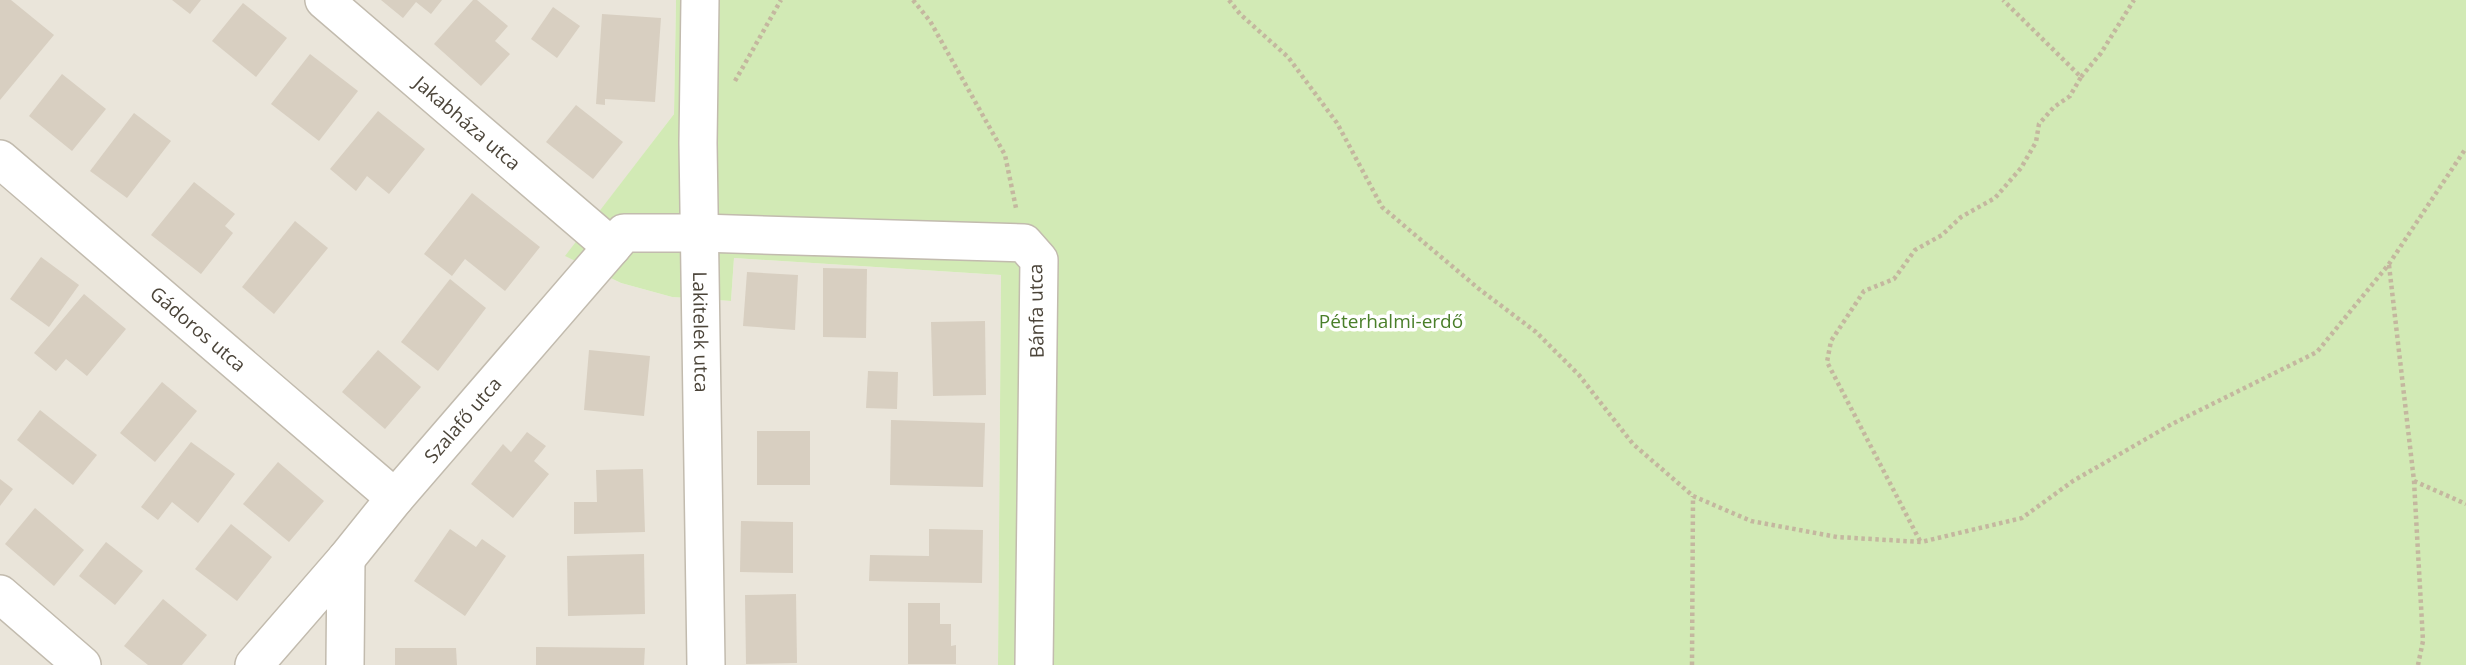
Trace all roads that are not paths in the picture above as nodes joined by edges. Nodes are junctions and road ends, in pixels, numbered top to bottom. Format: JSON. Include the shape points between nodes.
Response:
{"nodes":[{"id":1,"x":324,"y":0,"type":"edge"},
{"id":2,"x":700,"y":0,"type":"edge"},
{"id":3,"x":0,"y":159,"type":"edge"},
{"id":4,"x":701,"y":233,"type":"junction"},
{"id":5,"x":612,"y":247,"type":"junction"},
{"id":6,"x":395,"y":498,"type":"junction"},
{"id":7,"x":346,"y":559,"type":"junction"},
{"id":8,"x":0,"y":594,"type":"edge"},
{"id":9,"x":82,"y":665,"type":"edge"},
{"id":10,"x":254,"y":665,"type":"edge"},
{"id":11,"x":345,"y":665,"type":"edge"},
{"id":12,"x":706,"y":665,"type":"edge"},
{"id":13,"x":1034,"y":665,"type":"edge"}],
"edges":[{"from":1,"to":5,"type":"street","name":"Jakabháza utca"},
{"from":2,"to":4,"type":"street","name":"Lakitelek utca"},
{"from":3,"to":6,"type":"street","name":"Gádoros utca"},
{"from":4,"to":5,"type":"street","name":"Szalafő utca","via":[[624,233]]},
{"from":4,"to":12,"type":"street","name":"Lakitelek utca"},
{"from":4,"to":13,"type":"street","name":"Bánfa utca","via":[[1024,243],[1039,260]]},
{"from":5,"to":6,"type":"street","name":"Szalafő utca"},
{"from":6,"to":7,"type":"street","name":"Szalafő utca"},
{"from":7,"to":10,"type":"street","name":"Szalafő utca"},
{"from":7,"to":11,"type":"street"},
{"from":8,"to":9,"type":"street"}]}
